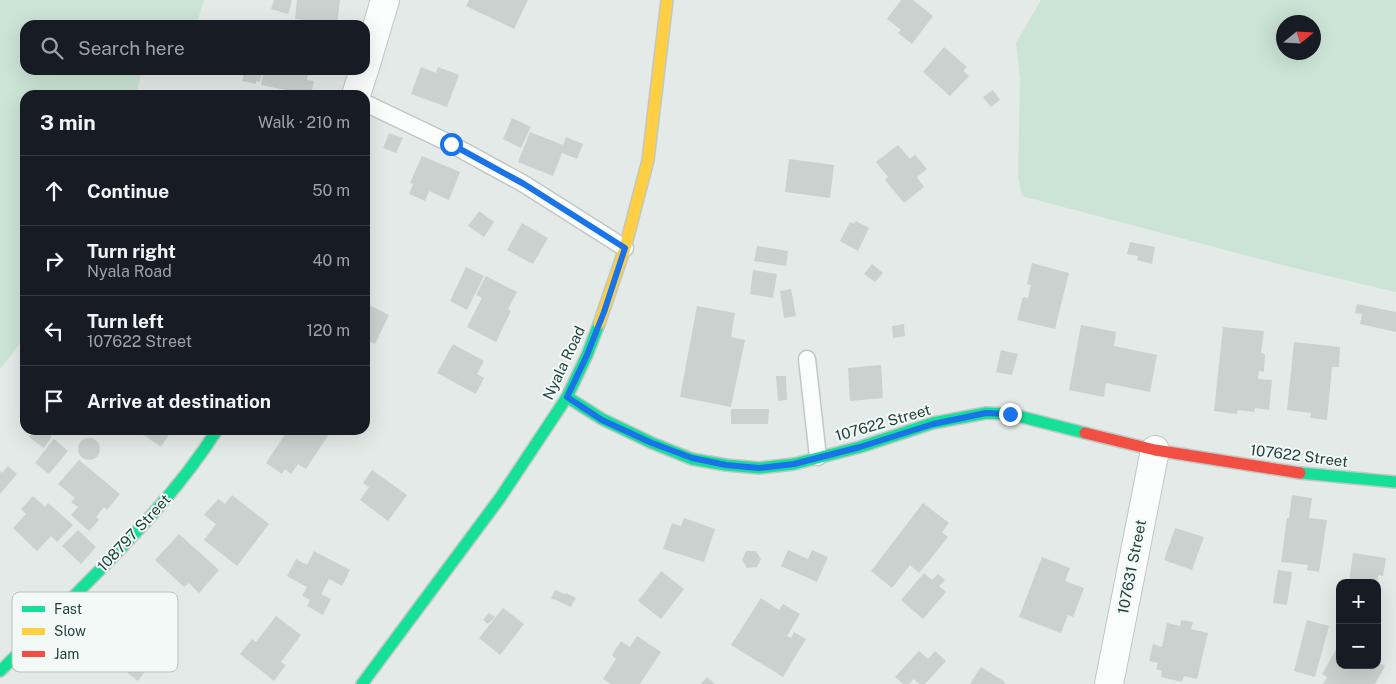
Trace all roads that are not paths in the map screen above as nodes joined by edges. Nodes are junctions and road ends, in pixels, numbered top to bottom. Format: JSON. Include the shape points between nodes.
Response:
{"nodes":[{"id":1,"x":384,"y":0,"type":"edge"},
{"id":2,"x":667,"y":0,"type":"edge"},
{"id":3,"x":370,"y":48,"type":"edge"},
{"id":4,"x":362,"y":75,"type":"edge"},
{"id":5,"x":357,"y":90,"type":"edge"},
{"id":6,"x":370,"y":105,"type":"edge"},
{"id":7,"x":625,"y":248,"type":"junction"},
{"id":8,"x":807,"y":359,"type":"dead end"},
{"id":9,"x":567,"y":397,"type":"junction"},
{"id":10,"x":214,"y":435,"type":"edge"},
{"id":11,"x":1155,"y":450,"type":"junction"},
{"id":12,"x":818,"y":457,"type":"junction"},
{"id":13,"x":1396,"y":482,"type":"edge"},
{"id":14,"x":78,"y":592,"type":"edge"},
{"id":15,"x":12,"y":659,"type":"edge"},
{"id":16,"x":0,"y":671,"type":"edge"},
{"id":17,"x":362,"y":684,"type":"edge"},
{"id":18,"x":1109,"y":684,"type":"edge"}],
"edges":[{"from":1,"to":3,"type":"street"},
{"from":2,"to":7,"type":"street","name":"Nyala Road","via":[[648,160]]},
{"from":4,"to":5,"type":"street"},
{"from":6,"to":7,"type":"lane","via":[[524,184]]},
{"from":7,"to":9,"type":"street","name":"Nyala Road","via":[[590,346]]},
{"from":8,"to":12,"type":"lane"},
{"from":9,"to":12,"type":"street","name":"107622 Street","via":[[610,424],[692,458],[759,468]]},
{"from":9,"to":17,"type":"street","name":"Nyala Road","via":[[500,498]]},
{"from":10,"to":14,"type":"street","name":"108797 Street","via":[[161,506]]},
{"from":11,"to":12,"type":"street","name":"107622 Street","via":[[1010,414],[986,413],[933,424]]},
{"from":11,"to":13,"type":"street","name":"107622 Street","via":[[1308,474]]},
{"from":11,"to":18,"type":"street","name":"107631 Street"},
{"from":15,"to":16,"type":"street","name":"108797 Street"}]}
